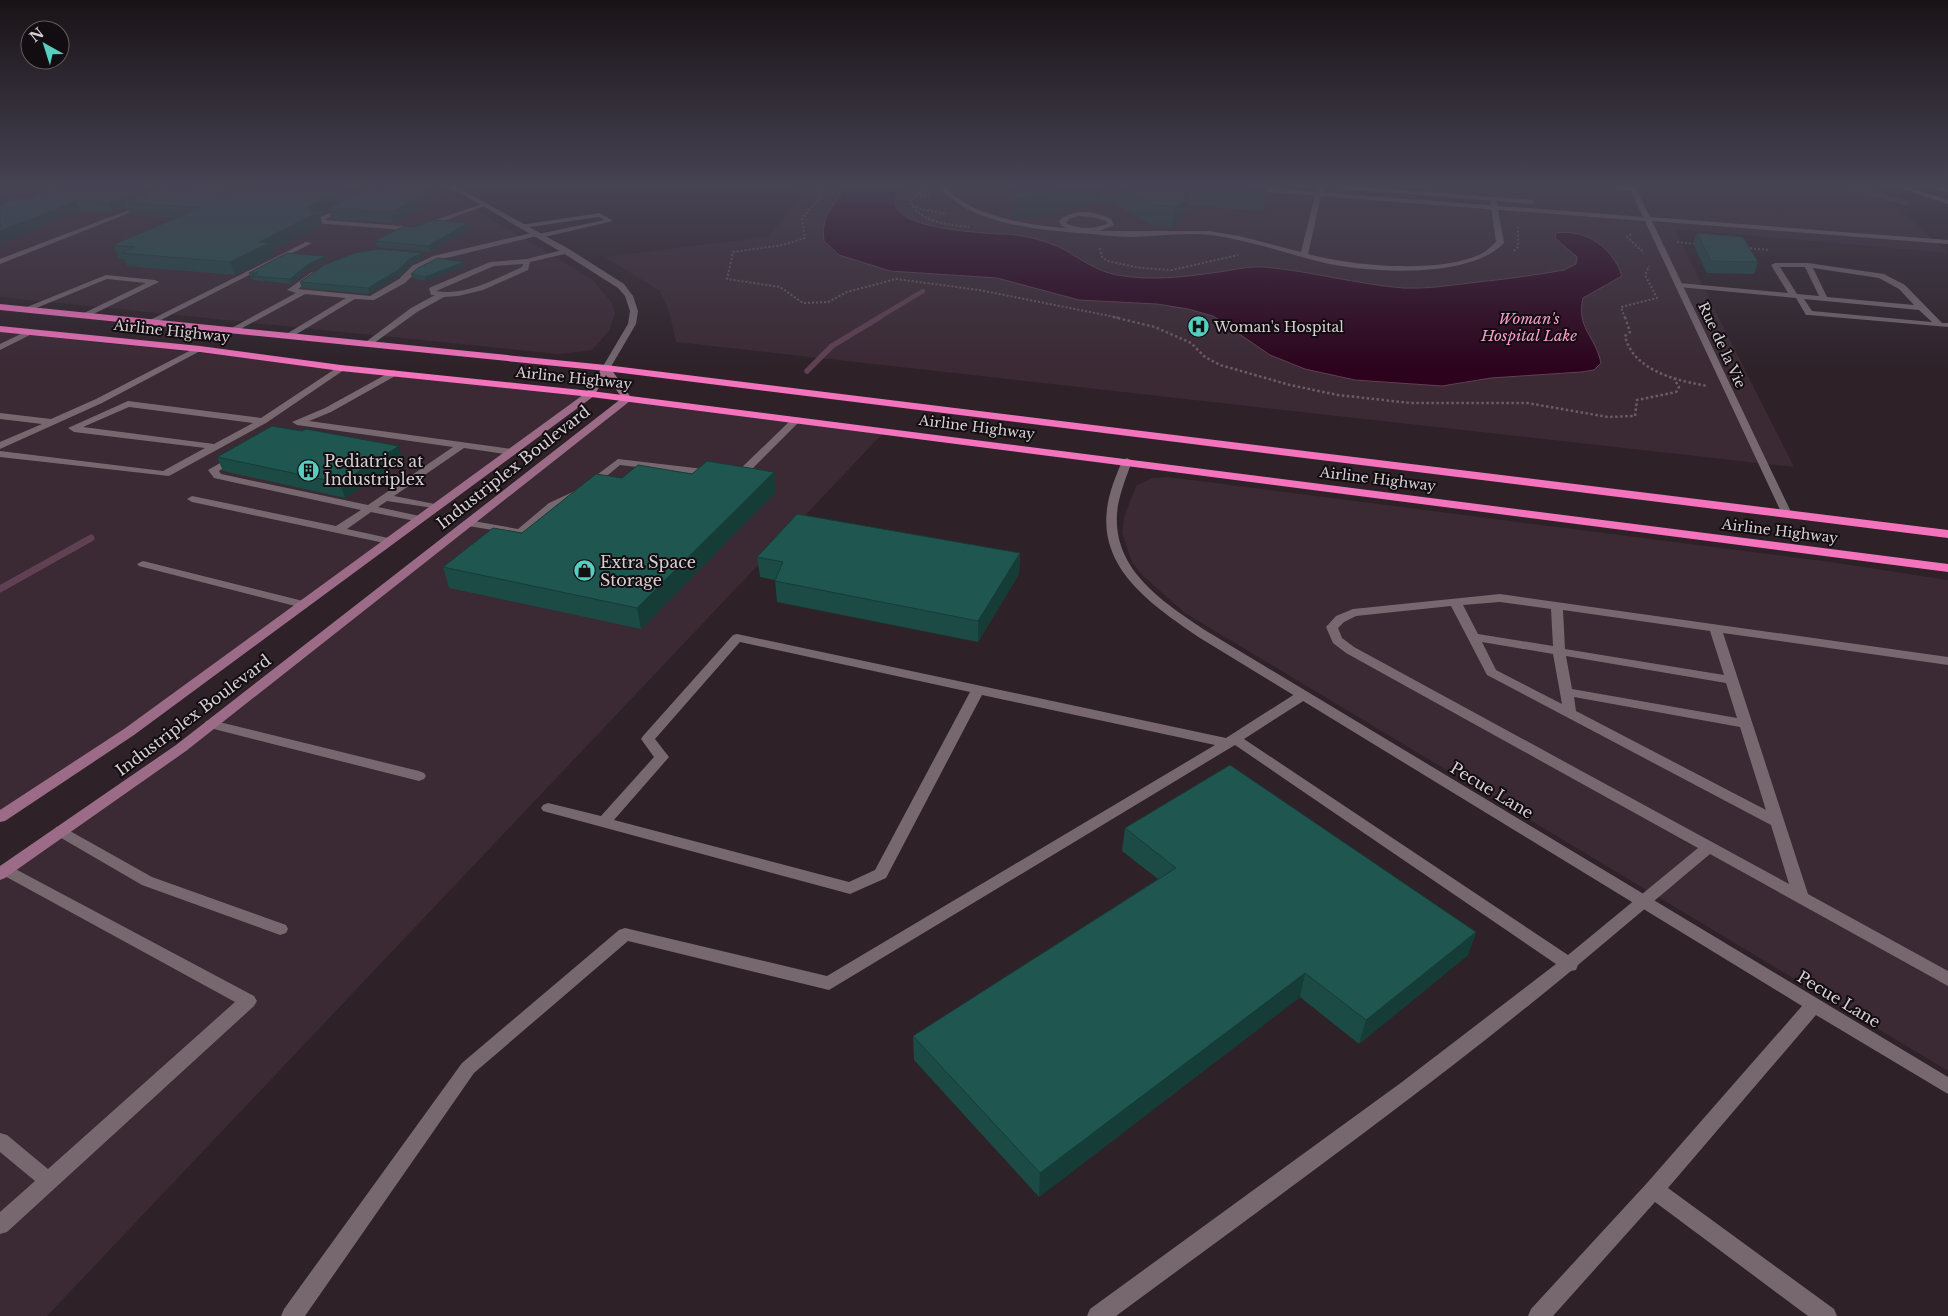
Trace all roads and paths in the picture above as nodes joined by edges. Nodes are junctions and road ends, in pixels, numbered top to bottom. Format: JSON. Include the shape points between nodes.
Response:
{"nodes":[{"id":1,"x":35,"y":248,"type":"edge"},
{"id":2,"x":297,"y":248,"type":"edge"},
{"id":3,"x":479,"y":248,"type":"edge"},
{"id":4,"x":561,"y":248,"type":"edge"},
{"id":5,"x":759,"y":248,"type":"edge"},
{"id":6,"x":1281,"y":248,"type":"edge"},
{"id":7,"x":1306,"y":248,"type":"edge"},
{"id":8,"x":1493,"y":248,"type":"edge"},
{"id":9,"x":1660,"y":248,"type":"edge"},
{"id":10,"x":1755,"y":248,"type":"edge"},
{"id":11,"x":566,"y":251,"type":"junction"},
{"id":12,"x":419,"y":254,"type":"edge"},
{"id":13,"x":1304,"y":255,"type":"junction"},
{"id":14,"x":445,"y":256,"type":"junction"},
{"id":15,"x":1774,"y":256,"type":"dead end"},
{"id":16,"x":527,"y":261,"type":"junction"},
{"id":17,"x":0,"y":262,"type":"edge"},
{"id":18,"x":1808,"y":265,"type":"junction"},
{"id":19,"x":323,"y":269,"type":"edge"},
{"id":20,"x":1679,"y":285,"type":"junction"},
{"id":21,"x":304,"y":292,"type":"junction"},
{"id":22,"x":441,"y":295,"type":"junction"},
{"id":23,"x":354,"y":296,"type":"junction"},
{"id":24,"x":1796,"y":296,"type":"junction"},
{"id":25,"x":1825,"y":300,"type":"junction"},
{"id":26,"x":0,"y":307,"type":"edge"},
{"id":27,"x":1921,"y":308,"type":"junction"},
{"id":28,"x":26,"y":310,"type":"junction"},
{"id":29,"x":85,"y":316,"type":"junction"},
{"id":30,"x":150,"y":322,"type":"junction"},
{"id":31,"x":1944,"y":325,"type":"edge"},
{"id":32,"x":0,"y":329,"type":"edge"},
{"id":33,"x":232,"y":330,"type":"junction"},
{"id":34,"x":32,"y":332,"type":"junction"},
{"id":35,"x":287,"y":336,"type":"junction"},
{"id":36,"x":368,"y":344,"type":"junction"},
{"id":37,"x":0,"y":347,"type":"edge"},
{"id":38,"x":200,"y":349,"type":"junction"},
{"id":39,"x":341,"y":368,"type":"junction"},
{"id":40,"x":606,"y":368,"type":"junction"},
{"id":41,"x":394,"y":373,"type":"junction"},
{"id":42,"x":1728,"y":390,"type":"junction"},
{"id":43,"x":591,"y":394,"type":"junction"},
{"id":44,"x":627,"y":399,"type":"junction"},
{"id":45,"x":0,"y":416,"type":"edge"},
{"id":46,"x":796,"y":420,"type":"junction"},
{"id":47,"x":263,"y":421,"type":"junction"},
{"id":48,"x":51,"y":424,"type":"junction"},
{"id":49,"x":73,"y":428,"type":"junction"},
{"id":50,"x":462,"y":445,"type":"junction"},
{"id":51,"x":0,"y":446,"type":"edge"},
{"id":52,"x":216,"y":447,"type":"junction"},
{"id":53,"x":246,"y":450,"type":"edge"},
{"id":54,"x":512,"y":452,"type":"junction"},
{"id":55,"x":0,"y":454,"type":"edge"},
{"id":56,"x":1127,"y":461,"type":"junction"},
{"id":57,"x":386,"y":498,"type":"junction"},
{"id":58,"x":192,"y":499,"type":"dead end"},
{"id":59,"x":436,"y":507,"type":"junction"},
{"id":60,"x":371,"y":508,"type":"junction"},
{"id":61,"x":1786,"y":514,"type":"junction"},
{"id":62,"x":420,"y":519,"type":"junction"},
{"id":63,"x":468,"y":524,"type":"junction"},
{"id":64,"x":338,"y":530,"type":"junction"},
{"id":65,"x":1948,"y":534,"type":"edge"},
{"id":66,"x":389,"y":541,"type":"junction"},
{"id":67,"x":143,"y":564,"type":"dead end"},
{"id":68,"x":1948,"y":568,"type":"edge"},
{"id":69,"x":1455,"y":602,"type":"junction"},
{"id":70,"x":303,"y":604,"type":"junction"},
{"id":71,"x":1557,"y":606,"type":"junction"},
{"id":72,"x":1715,"y":628,"type":"junction"},
{"id":73,"x":1474,"y":637,"type":"junction"},
{"id":74,"x":1559,"y":651,"type":"junction"},
{"id":75,"x":1948,"y":661,"type":"edge"},
{"id":76,"x":1732,"y":680,"type":"junction"},
{"id":77,"x":978,"y":690,"type":"junction"},
{"id":78,"x":1566,"y":692,"type":"junction"},
{"id":79,"x":1303,"y":695,"type":"junction"},
{"id":80,"x":1570,"y":714,"type":"junction"},
{"id":81,"x":211,"y":724,"type":"junction"},
{"id":82,"x":1746,"y":724,"type":"junction"},
{"id":83,"x":1232,"y":741,"type":"junction"},
{"id":84,"x":419,"y":776,"type":"dead end"},
{"id":85,"x":548,"y":808,"type":"dead end"},
{"id":86,"x":0,"y":817,"type":"edge"},
{"id":87,"x":604,"y":822,"type":"junction"},
{"id":88,"x":1778,"y":823,"type":"junction"},
{"id":89,"x":61,"y":831,"type":"junction"},
{"id":90,"x":1709,"y":847,"type":"junction"},
{"id":91,"x":3,"y":872,"type":"edge"},
{"id":92,"x":1801,"y":898,"type":"junction"},
{"id":93,"x":1645,"y":903,"type":"junction"},
{"id":94,"x":280,"y":929,"type":"dead end"},
{"id":95,"x":1570,"y":965,"type":"junction"},
{"id":96,"x":1948,"y":979,"type":"edge"},
{"id":97,"x":1814,"y":1005,"type":"junction"},
{"id":98,"x":1948,"y":1086,"type":"edge"},
{"id":99,"x":0,"y":1141,"type":"edge"},
{"id":100,"x":49,"y":1181,"type":"junction"},
{"id":101,"x":1654,"y":1189,"type":"junction"},
{"id":102,"x":0,"y":1225,"type":"edge"},
{"id":103,"x":292,"y":1316,"type":"edge"},
{"id":104,"x":1098,"y":1316,"type":"edge"},
{"id":105,"x":1539,"y":1316,"type":"edge"},
{"id":106,"x":1826,"y":1316,"type":"edge"}],
"edges":[{"from":1,"to":17,"type":"street"},
{"from":2,"to":30,"type":"street"},
{"from":3,"to":14,"type":"street"},
{"from":4,"to":11,"type":"street"},
{"from":5,"to":42,"type":"path","via":[[734,252],[727,279],[780,287],[803,303],[828,302],[855,289],[896,279],[980,290],[1155,327],[1191,343],[1205,357],[1236,370],[1330,393],[1385,401],[1527,402],[1616,419],[1635,416],[1638,400],[1676,392],[1679,387],[1674,379]]},
{"from":6,"to":13,"type":"street"},
{"from":7,"to":13,"type":"street"},
{"from":8,"to":13,"type":"street","via":[[1483,256],[1414,267],[1371,267]]},
{"from":9,"to":20,"type":"street","name":"Rue de la Vie"},
{"from":10,"to":15,"type":"path","via":[[1770,250]]},
{"from":11,"to":16,"type":"street"},
{"from":11,"to":40,"type":"street","via":[[621,286],[629,296],[634,311],[632,324]]},
{"from":12,"to":14,"type":"street"},
{"from":14,"to":23,"type":"street","via":[[414,268],[402,281],[371,298]]},
{"from":16,"to":22,"type":"street","via":[[524,268],[481,288],[460,295]]},
{"from":16,"to":22,"type":"street","via":[[493,264],[432,290]]},
{"from":18,"to":24,"type":"street","via":[[1775,265]]},
{"from":18,"to":25,"type":"street"},
{"from":18,"to":27,"type":"street","via":[[1881,276],[1902,287]]},
{"from":19,"to":21,"type":"street","via":[[291,290]]},
{"from":20,"to":24,"type":"street"},
{"from":20,"to":42,"type":"street","name":"Rue de la Vie"},
{"from":21,"to":23,"type":"street"},
{"from":21,"to":33,"type":"street"},
{"from":22,"to":36,"type":"street","via":[[414,310]]},
{"from":23,"to":35,"type":"street"},
{"from":24,"to":25,"type":"street"},
{"from":24,"to":31,"type":"street","via":[[1809,313]]},
{"from":25,"to":27,"type":"street"},
{"from":26,"to":28,"type":"highway","name":"Airline Highway"},
{"from":27,"to":31,"type":"street"},
{"from":28,"to":29,"type":"highway","name":"Airline Highway"},
{"from":28,"to":29,"type":"street","via":[[106,277],[155,282]]},
{"from":29,"to":30,"type":"highway","name":"Airline Highway"},
{"from":30,"to":33,"type":"highway","name":"Airline Highway"},
{"from":32,"to":34,"type":"highway","name":"Airline Highway"},
{"from":33,"to":35,"type":"highway","name":"Airline Highway"},
{"from":34,"to":37,"type":"street"},
{"from":34,"to":38,"type":"highway","name":"Airline Highway"},
{"from":35,"to":36,"type":"highway","name":"Airline Highway"},
{"from":36,"to":40,"type":"highway","name":"Airline Highway"},
{"from":38,"to":39,"type":"highway","name":"Airline Highway"},
{"from":38,"to":48,"type":"street"},
{"from":39,"to":41,"type":"highway","name":"Airline Highway"},
{"from":39,"to":47,"type":"street"},
{"from":40,"to":43,"type":"street","name":"Industriplex Boulevard"},
{"from":40,"to":44,"type":"street"},
{"from":40,"to":61,"type":"highway","name":"Airline Highway"},
{"from":41,"to":43,"type":"highway","name":"Airline Highway"},
{"from":41,"to":50,"type":"street","via":[[328,410],[293,424]]},
{"from":42,"to":61,"type":"street","name":"Rue de la Vie"},
{"from":43,"to":44,"type":"highway","name":"Airline Highway"},
{"from":43,"to":54,"type":"street","name":"Industriplex Boulevard"},
{"from":44,"to":46,"type":"highway","name":"Airline Highway"},
{"from":44,"to":63,"type":"street","name":"Industriplex Boulevard"},
{"from":45,"to":48,"type":"street"},
{"from":46,"to":56,"type":"highway","name":"Airline Highway"},
{"from":46,"to":63,"type":"street","via":[[739,476],[618,462],[581,492],[554,505],[520,533]]},
{"from":47,"to":49,"type":"street","via":[[128,404]]},
{"from":47,"to":52,"type":"street"},
{"from":48,"to":49,"type":"street"},
{"from":48,"to":51,"type":"street"},
{"from":49,"to":52,"type":"street"},
{"from":50,"to":54,"type":"street"},
{"from":50,"to":57,"type":"street"},
{"from":52,"to":55,"type":"street","via":[[165,474]]},
{"from":53,"to":60,"type":"street","via":[[213,470],[218,476]]},
{"from":54,"to":59,"type":"street","name":"Industriplex Boulevard"},
{"from":56,"to":68,"type":"highway","name":"Airline Highway"},
{"from":56,"to":79,"type":"street","name":"Pecue Lane","via":[[1112,512],[1116,554],[1125,569],[1143,591],[1169,612]]},
{"from":57,"to":59,"type":"street"},
{"from":57,"to":60,"type":"street"},
{"from":58,"to":64,"type":"street"},
{"from":59,"to":62,"type":"street","name":"Industriplex Boulevard"},
{"from":60,"to":62,"type":"street"},
{"from":60,"to":64,"type":"street"},
{"from":61,"to":65,"type":"highway","name":"Airline Highway"},
{"from":62,"to":66,"type":"street","name":"Industriplex Boulevard"},
{"from":63,"to":81,"type":"street","name":"Industriplex Boulevard"},
{"from":64,"to":66,"type":"street"},
{"from":66,"to":70,"type":"street","name":"Industriplex Boulevard"},
{"from":67,"to":70,"type":"street"},
{"from":69,"to":71,"type":"street","via":[[1500,598]]},
{"from":69,"to":73,"type":"street"},
{"from":69,"to":90,"type":"street","via":[[1354,613],[1332,627],[1337,640],[1350,650]]},
{"from":70,"to":86,"type":"street","name":"Industriplex Boulevard","via":[[129,732]]},
{"from":71,"to":72,"type":"street"},
{"from":71,"to":74,"type":"street"},
{"from":72,"to":75,"type":"street"},
{"from":72,"to":76,"type":"street"},
{"from":73,"to":74,"type":"street"},
{"from":73,"to":80,"type":"street","via":[[1491,672]]},
{"from":74,"to":76,"type":"street"},
{"from":74,"to":78,"type":"street"},
{"from":76,"to":82,"type":"street"},
{"from":77,"to":83,"type":"street"},
{"from":77,"to":87,"type":"street","via":[[737,638],[648,739],[662,757]]},
{"from":77,"to":87,"type":"street","via":[[881,874],[850,888]]},
{"from":78,"to":80,"type":"street"},
{"from":78,"to":82,"type":"street"},
{"from":79,"to":83,"type":"street"},
{"from":79,"to":93,"type":"street","name":"Pecue Lane"},
{"from":80,"to":88,"type":"street"},
{"from":81,"to":84,"type":"street"},
{"from":81,"to":89,"type":"street","name":"Industriplex Boulevard"},
{"from":82,"to":88,"type":"street"},
{"from":83,"to":95,"type":"street"},
{"from":83,"to":103,"type":"street","via":[[829,982],[626,934],[468,1068]]},
{"from":85,"to":87,"type":"street"},
{"from":88,"to":92,"type":"street"},
{"from":89,"to":91,"type":"street","name":"Industriplex Boulevard"},
{"from":89,"to":94,"type":"street","via":[[148,881]]},
{"from":90,"to":92,"type":"street"},
{"from":90,"to":93,"type":"street"},
{"from":91,"to":100,"type":"street","via":[[248,1001]]},
{"from":92,"to":96,"type":"street"},
{"from":93,"to":95,"type":"street"},
{"from":93,"to":97,"type":"street","name":"Pecue Lane"},
{"from":95,"to":104,"type":"street"},
{"from":97,"to":98,"type":"street","name":"Pecue Lane"},
{"from":97,"to":101,"type":"street"},
{"from":99,"to":100,"type":"street"},
{"from":100,"to":102,"type":"street"},
{"from":101,"to":105,"type":"street"},
{"from":101,"to":106,"type":"street"}]}
